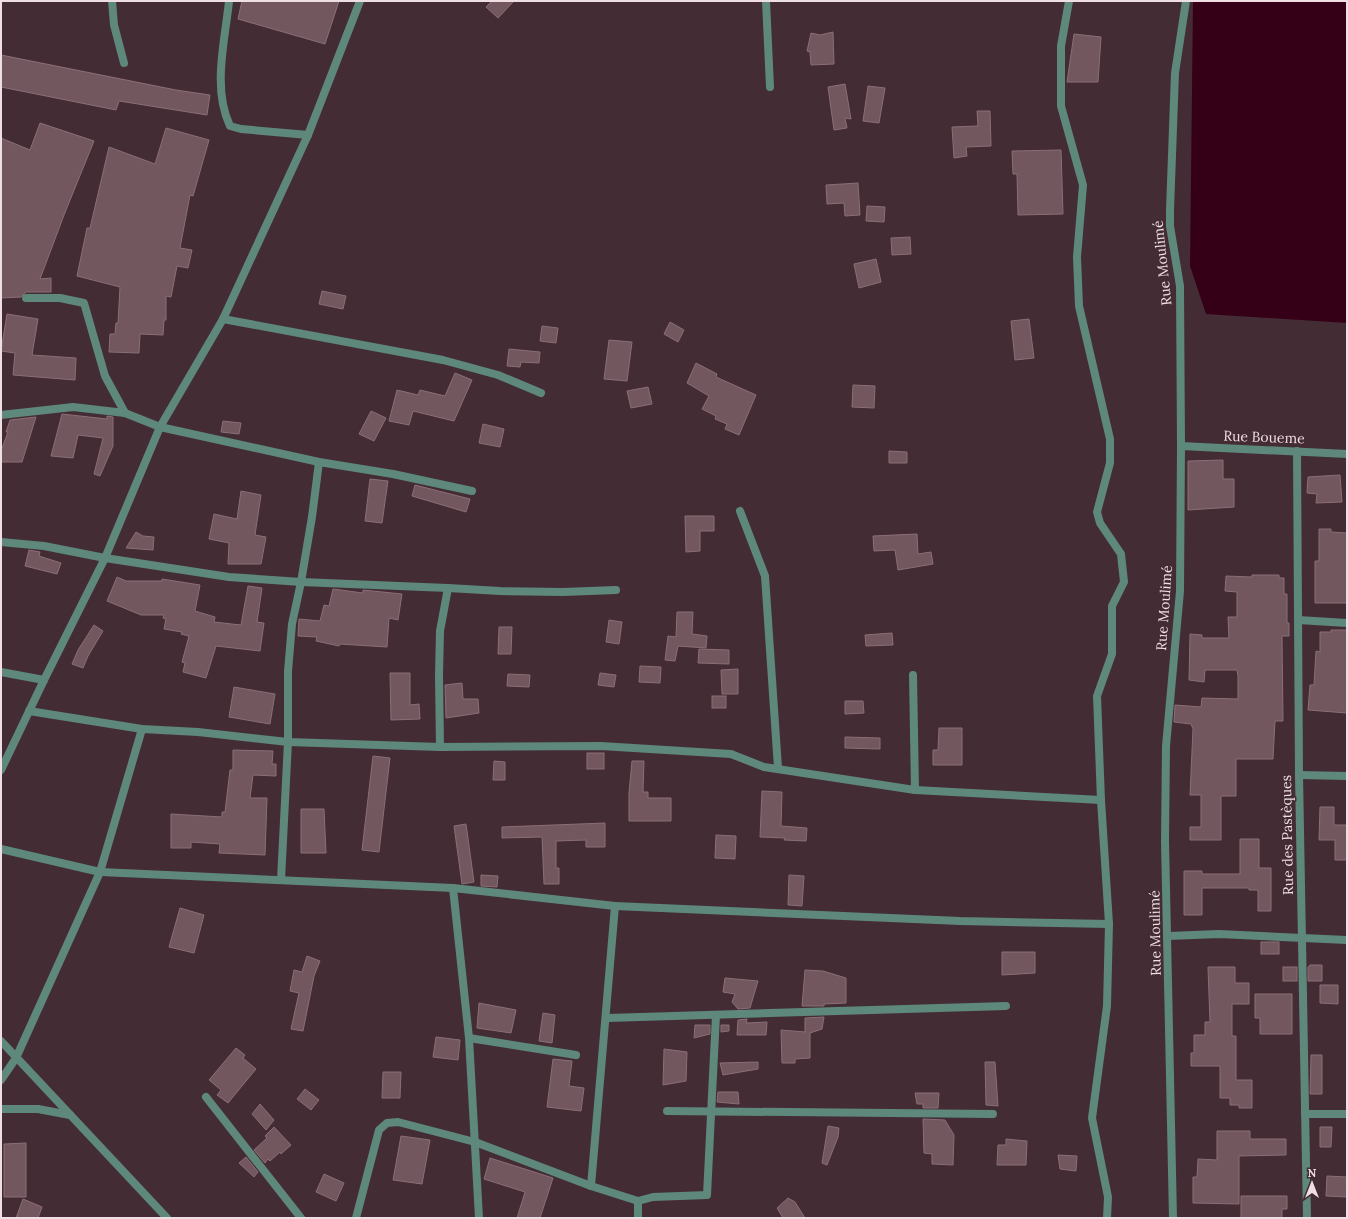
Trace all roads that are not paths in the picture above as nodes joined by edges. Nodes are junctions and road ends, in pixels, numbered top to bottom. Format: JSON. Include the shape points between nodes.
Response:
{"nodes":[{"id":1,"x":112,"y":1,"type":"edge"},
{"id":2,"x":229,"y":1,"type":"edge"},
{"id":3,"x":360,"y":1,"type":"edge"},
{"id":4,"x":766,"y":1,"type":"edge"},
{"id":5,"x":1069,"y":1,"type":"edge"},
{"id":6,"x":1186,"y":1,"type":"edge"},
{"id":7,"x":124,"y":63,"type":"dead end"},
{"id":8,"x":770,"y":87,"type":"dead end"},
{"id":9,"x":308,"y":135,"type":"junction"},
{"id":10,"x":26,"y":298,"type":"dead end"},
{"id":11,"x":223,"y":319,"type":"junction"},
{"id":12,"x":541,"y":393,"type":"dead end"},
{"id":13,"x":125,"y":413,"type":"junction"},
{"id":14,"x":1,"y":415,"type":"edge"},
{"id":15,"x":160,"y":427,"type":"junction"},
{"id":16,"x":1181,"y":446,"type":"junction"},
{"id":17,"x":1298,"y":450,"type":"junction"},
{"id":18,"x":1347,"y":454,"type":"edge"},
{"id":19,"x":318,"y":462,"type":"junction"},
{"id":20,"x":472,"y":491,"type":"dead end"},
{"id":21,"x":740,"y":511,"type":"dead end"},
{"id":22,"x":1,"y":542,"type":"edge"},
{"id":23,"x":105,"y":558,"type":"junction"},
{"id":24,"x":301,"y":582,"type":"junction"},
{"id":25,"x":448,"y":588,"type":"junction"},
{"id":26,"x":616,"y":590,"type":"dead end"},
{"id":27,"x":1298,"y":620,"type":"junction"},
{"id":28,"x":1347,"y":624,"type":"edge"},
{"id":29,"x":1,"y":672,"type":"edge"},
{"id":30,"x":913,"y":675,"type":"dead end"},
{"id":31,"x":44,"y":680,"type":"junction"},
{"id":32,"x":29,"y":711,"type":"junction"},
{"id":33,"x":142,"y":729,"type":"junction"},
{"id":34,"x":288,"y":742,"type":"junction"},
{"id":35,"x":440,"y":747,"type":"junction"},
{"id":36,"x":778,"y":768,"type":"junction"},
{"id":37,"x":1,"y":770,"type":"edge"},
{"id":38,"x":1299,"y":775,"type":"junction"},
{"id":39,"x":1347,"y":776,"type":"edge"},
{"id":40,"x":915,"y":790,"type":"junction"},
{"id":41,"x":1101,"y":800,"type":"junction"},
{"id":42,"x":1,"y":849,"type":"edge"},
{"id":43,"x":100,"y":872,"type":"junction"},
{"id":44,"x":281,"y":880,"type":"junction"},
{"id":45,"x":453,"y":888,"type":"junction"},
{"id":46,"x":615,"y":906,"type":"junction"},
{"id":47,"x":1109,"y":924,"type":"junction"},
{"id":48,"x":1168,"y":936,"type":"junction"},
{"id":49,"x":1302,"y":938,"type":"junction"},
{"id":50,"x":1347,"y":940,"type":"edge"},
{"id":51,"x":1006,"y":1006,"type":"dead end"},
{"id":52,"x":716,"y":1015,"type":"junction"},
{"id":53,"x":607,"y":1018,"type":"junction"},
{"id":54,"x":469,"y":1038,"type":"junction"},
{"id":55,"x":1,"y":1041,"type":"edge"},
{"id":56,"x":576,"y":1055,"type":"dead end"},
{"id":57,"x":16,"y":1058,"type":"junction"},
{"id":58,"x":1,"y":1080,"type":"edge"},
{"id":59,"x":206,"y":1097,"type":"dead end"},
{"id":60,"x":1,"y":1109,"type":"edge"},
{"id":61,"x":667,"y":1111,"type":"dead end"},
{"id":62,"x":712,"y":1111,"type":"junction"},
{"id":63,"x":993,"y":1114,"type":"dead end"},
{"id":64,"x":1305,"y":1114,"type":"junction"},
{"id":65,"x":1347,"y":1114,"type":"edge"},
{"id":66,"x":70,"y":1115,"type":"junction"},
{"id":67,"x":475,"y":1142,"type":"junction"},
{"id":68,"x":591,"y":1186,"type":"junction"},
{"id":69,"x":638,"y":1201,"type":"junction"},
{"id":70,"x":167,"y":1218,"type":"edge"},
{"id":71,"x":302,"y":1218,"type":"edge"},
{"id":72,"x":356,"y":1218,"type":"edge"},
{"id":73,"x":479,"y":1218,"type":"edge"},
{"id":74,"x":638,"y":1218,"type":"edge"},
{"id":75,"x":1107,"y":1218,"type":"edge"},
{"id":76,"x":1173,"y":1218,"type":"edge"},
{"id":77,"x":1307,"y":1218,"type":"edge"}],
"edges":[{"from":1,"to":7,"type":"street","via":[[114,25]]},
{"from":2,"to":9,"type":"street","via":[[220,86],[223,112],[230,126]]},
{"from":3,"to":9,"type":"street"},
{"from":4,"to":8,"type":"street"},
{"from":5,"to":41,"type":"street","via":[[1061,46],[1061,106],[1083,185],[1077,257],[1078,306],[1110,439],[1110,463],[1097,512],[1100,523],[1121,554],[1124,582],[1112,606],[1112,654],[1097,696]]},
{"from":6,"to":16,"type":"street","name":"Rue Moulimé","via":[[1175,72],[1170,210],[1170,226],[1180,286]]},
{"from":9,"to":11,"type":"street"},
{"from":10,"to":13,"type":"street","via":[[60,298],[84,303],[105,376]]},
{"from":11,"to":12,"type":"street","via":[[443,360],[498,375]]},
{"from":11,"to":15,"type":"street"},
{"from":13,"to":14,"type":"street","via":[[73,407]]},
{"from":13,"to":15,"type":"street"},
{"from":15,"to":19,"type":"street"},
{"from":15,"to":23,"type":"street"},
{"from":16,"to":17,"type":"street","name":"Rue Boueme"},
{"from":16,"to":48,"type":"street","name":"Rue Moulimé","via":[[1180,591],[1166,746]]},
{"from":17,"to":18,"type":"street","name":"Rue Boueme"},
{"from":17,"to":27,"type":"street","name":"Rue des Pastèques"},
{"from":19,"to":20,"type":"street","via":[[393,474]]},
{"from":19,"to":24,"type":"street"},
{"from":21,"to":36,"type":"street","via":[[765,576]]},
{"from":22,"to":23,"type":"street","via":[[44,546]]},
{"from":23,"to":24,"type":"street","via":[[229,577]]},
{"from":23,"to":31,"type":"street"},
{"from":24,"to":25,"type":"street"},
{"from":24,"to":34,"type":"street","via":[[292,624],[288,671]]},
{"from":25,"to":26,"type":"street","via":[[540,592]]},
{"from":25,"to":35,"type":"street","via":[[440,631]]},
{"from":27,"to":28,"type":"street"},
{"from":27,"to":38,"type":"street","name":"Rue des Pastèques"},
{"from":29,"to":31,"type":"street"},
{"from":30,"to":40,"type":"street"},
{"from":31,"to":32,"type":"street"},
{"from":32,"to":33,"type":"street"},
{"from":32,"to":37,"type":"street"},
{"from":33,"to":34,"type":"street"},
{"from":33,"to":43,"type":"street"},
{"from":34,"to":35,"type":"street"},
{"from":34,"to":44,"type":"street"},
{"from":35,"to":36,"type":"street","via":[[601,746],[731,754],[764,767]]},
{"from":36,"to":40,"type":"street"},
{"from":38,"to":39,"type":"street"},
{"from":38,"to":49,"type":"street","name":"Rue des Pastèques"},
{"from":40,"to":41,"type":"street"},
{"from":41,"to":47,"type":"street"},
{"from":42,"to":43,"type":"street"},
{"from":43,"to":44,"type":"street"},
{"from":43,"to":57,"type":"street"},
{"from":44,"to":45,"type":"street"},
{"from":45,"to":46,"type":"street"},
{"from":45,"to":54,"type":"street"},
{"from":46,"to":47,"type":"street","via":[[960,921]]},
{"from":46,"to":53,"type":"street"},
{"from":47,"to":75,"type":"street","via":[[1108,1006],[1092,1118],[1108,1197]]},
{"from":48,"to":49,"type":"street","via":[[1219,934]]},
{"from":48,"to":76,"type":"street","name":"Rue Moulimé"},
{"from":49,"to":50,"type":"street"},
{"from":49,"to":64,"type":"street","name":"Rue des Pastèques"},
{"from":51,"to":52,"type":"street"},
{"from":52,"to":53,"type":"street"},
{"from":52,"to":62,"type":"street"},
{"from":53,"to":68,"type":"street"},
{"from":54,"to":56,"type":"street"},
{"from":54,"to":67,"type":"street"},
{"from":55,"to":57,"type":"street"},
{"from":57,"to":58,"type":"street"},
{"from":57,"to":66,"type":"street"},
{"from":59,"to":71,"type":"street"},
{"from":60,"to":66,"type":"street","via":[[38,1108]]},
{"from":61,"to":62,"type":"street"},
{"from":62,"to":63,"type":"street"},
{"from":62,"to":69,"type":"street","via":[[707,1195],[653,1197]]},
{"from":64,"to":65,"type":"street"},
{"from":64,"to":77,"type":"street","name":"Rue des Pastèques"},
{"from":66,"to":70,"type":"street"},
{"from":67,"to":68,"type":"street"},
{"from":67,"to":72,"type":"street","via":[[398,1122],[387,1123],[379,1130]]},
{"from":67,"to":73,"type":"street"},
{"from":68,"to":69,"type":"street"},
{"from":69,"to":74,"type":"street"}]}
